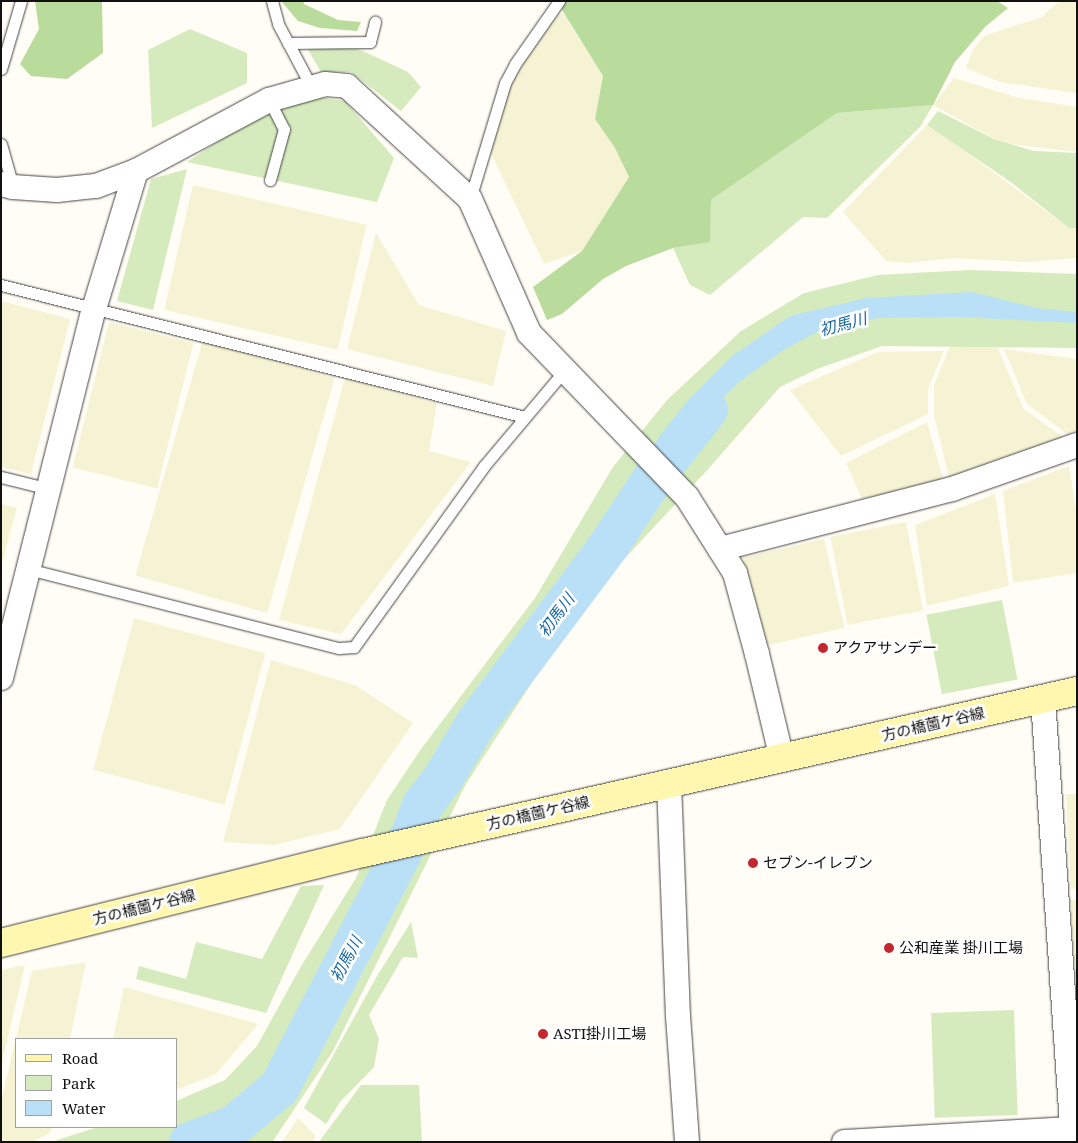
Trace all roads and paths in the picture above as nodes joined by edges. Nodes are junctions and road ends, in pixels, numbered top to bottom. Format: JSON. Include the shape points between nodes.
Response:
{"nodes":[{"id":1,"x":21,"y":1,"type":"edge"},
{"id":2,"x":272,"y":1,"type":"edge"},
{"id":3,"x":559,"y":1,"type":"edge"},
{"id":4,"x":375,"y":22,"type":"dead end"},
{"id":5,"x":288,"y":43,"type":"junction"},
{"id":6,"x":1,"y":69,"type":"edge"},
{"id":7,"x":312,"y":88,"type":"junction"},
{"id":8,"x":269,"y":100,"type":"junction"},
{"id":9,"x":1,"y":144,"type":"edge"},
{"id":10,"x":136,"y":171,"type":"junction"},
{"id":11,"x":270,"y":180,"type":"dead end"},
{"id":12,"x":7,"y":186,"type":"edge"},
{"id":13,"x":470,"y":199,"type":"junction"},
{"id":14,"x":1,"y":285,"type":"edge"},
{"id":15,"x":94,"y":308,"type":"junction"},
{"id":16,"x":564,"y":371,"type":"junction"},
{"id":17,"x":525,"y":417,"type":"junction"},
{"id":18,"x":1077,"y":445,"type":"edge"},
{"id":19,"x":1,"y":477,"type":"edge"},
{"id":20,"x":49,"y":489,"type":"junction"},
{"id":21,"x":720,"y":549,"type":"junction"},
{"id":22,"x":28,"y":569,"type":"junction"},
{"id":23,"x":1,"y":678,"type":"edge"},
{"id":24,"x":1077,"y":691,"type":"edge"},
{"id":25,"x":1043,"y":699,"type":"junction"},
{"id":26,"x":782,"y":758,"type":"junction"},
{"id":27,"x":668,"y":783,"type":"junction"},
{"id":28,"x":1,"y":943,"type":"edge"},
{"id":29,"x":1072,"y":1136,"type":"edge"},
{"id":30,"x":687,"y":1142,"type":"edge"},
{"id":31,"x":844,"y":1142,"type":"edge"}],
"edges":[{"from":1,"to":6,"type":"lane"},
{"from":2,"to":5,"type":"lane","via":[[278,24]]},
{"from":3,"to":13,"type":"lane","via":[[505,83]]},
{"from":4,"to":5,"type":"lane","via":[[370,42]]},
{"from":5,"to":7,"type":"lane"},
{"from":7,"to":8,"type":"street"},
{"from":7,"to":13,"type":"street","via":[[325,84],[347,86]]},
{"from":8,"to":10,"type":"street"},
{"from":8,"to":11,"type":"lane","via":[[284,129]]},
{"from":9,"to":12,"type":"lane"},
{"from":10,"to":12,"type":"street","via":[[96,186],[57,190]]},
{"from":10,"to":15,"type":"street"},
{"from":13,"to":16,"type":"street","via":[[529,333]]},
{"from":14,"to":15,"type":"lane"},
{"from":15,"to":17,"type":"lane"},
{"from":15,"to":20,"type":"street"},
{"from":16,"to":17,"type":"lane"},
{"from":16,"to":21,"type":"street","via":[[687,498]]},
{"from":17,"to":22,"type":"lane","via":[[484,466],[354,647],[339,648]]},
{"from":18,"to":21,"type":"street","via":[[952,489]]},
{"from":19,"to":20,"type":"lane"},
{"from":20,"to":22,"type":"street"},
{"from":21,"to":26,"type":"street","via":[[735,573]]},
{"from":22,"to":23,"type":"street"},
{"from":24,"to":25,"type":"main road","name":"方の橋薗ケ谷線"},
{"from":25,"to":26,"type":"main road","name":"方の橋薗ケ谷線"},
{"from":25,"to":29,"type":"street"},
{"from":26,"to":27,"type":"main road","name":"方の橋薗ケ谷線"},
{"from":27,"to":28,"type":"main road","name":"方の橋薗ケ谷線","via":[[363,853]]},
{"from":27,"to":30,"type":"street"},
{"from":29,"to":31,"type":"street"}]}
